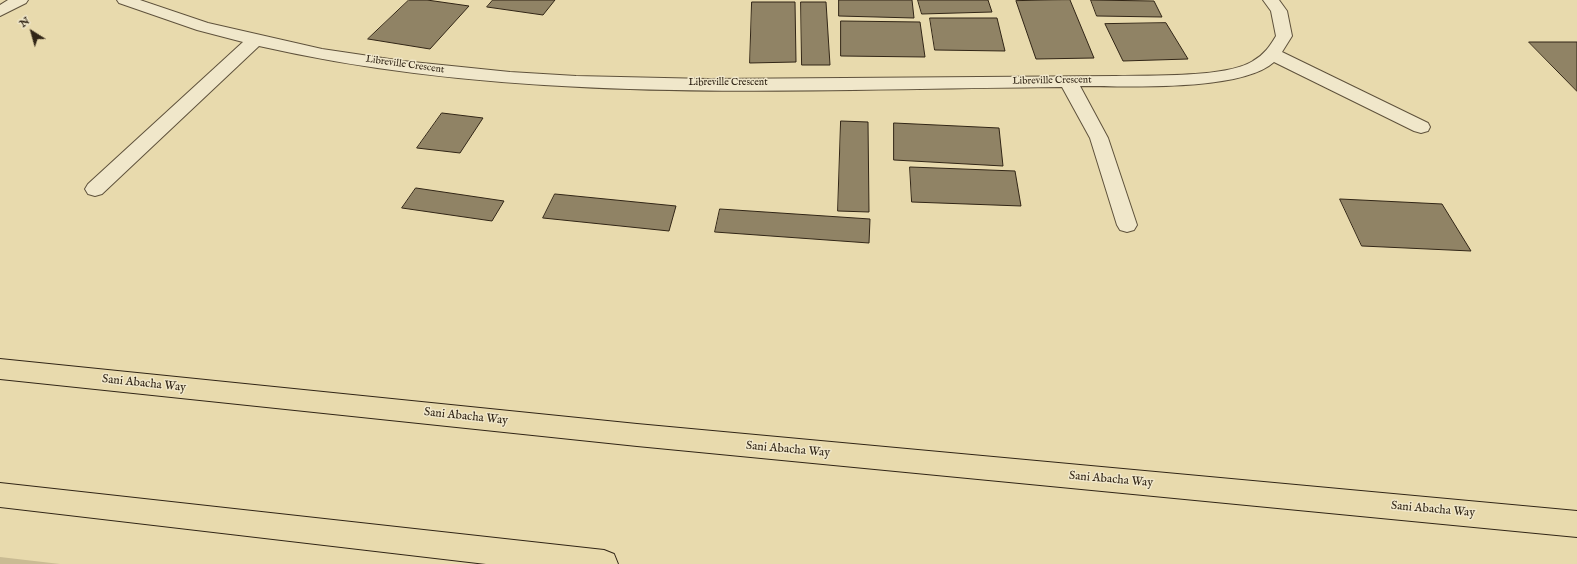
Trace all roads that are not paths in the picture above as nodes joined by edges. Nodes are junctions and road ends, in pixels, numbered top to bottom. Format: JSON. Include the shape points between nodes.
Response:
{"nodes":[{"id":1,"x":20,"y":0,"type":"edge"},
{"id":2,"x":125,"y":0,"type":"edge"},
{"id":3,"x":1271,"y":0,"type":"edge"},
{"id":4,"x":0,"y":11,"type":"edge"},
{"id":5,"x":256,"y":40,"type":"junction"},
{"id":6,"x":1274,"y":56,"type":"junction"},
{"id":7,"x":1068,"y":81,"type":"junction"},
{"id":8,"x":1421,"y":127,"type":"dead end"},
{"id":9,"x":95,"y":189,"type":"dead end"},
{"id":10,"x":1127,"y":225,"type":"dead end"},
{"id":11,"x":0,"y":369,"type":"edge"},
{"id":12,"x":0,"y":495,"type":"edge"},
{"id":13,"x":1577,"y":524,"type":"edge"},
{"id":14,"x":604,"y":564,"type":"edge"}],
"edges":[{"from":1,"to":4,"type":"street"},
{"from":2,"to":5,"type":"street","name":"Libreville Crescent","via":[[158,13]]},
{"from":3,"to":6,"type":"street","via":[[1278,11],[1284,36]]},
{"from":5,"to":7,"type":"street","name":"Libreville Crescent","via":[[342,57],[444,71],[568,81]]},
{"from":5,"to":9,"type":"street"},
{"from":6,"to":7,"type":"street","name":"Libreville Crescent","via":[[1250,70],[1208,78]]},
{"from":6,"to":8,"type":"street"},
{"from":7,"to":10,"type":"street","via":[[1099,138]]},
{"from":11,"to":13,"type":"highway","name":"Sani Abacha Way","via":[[637,435]]},
{"from":12,"to":14,"type":"highway"}]}
